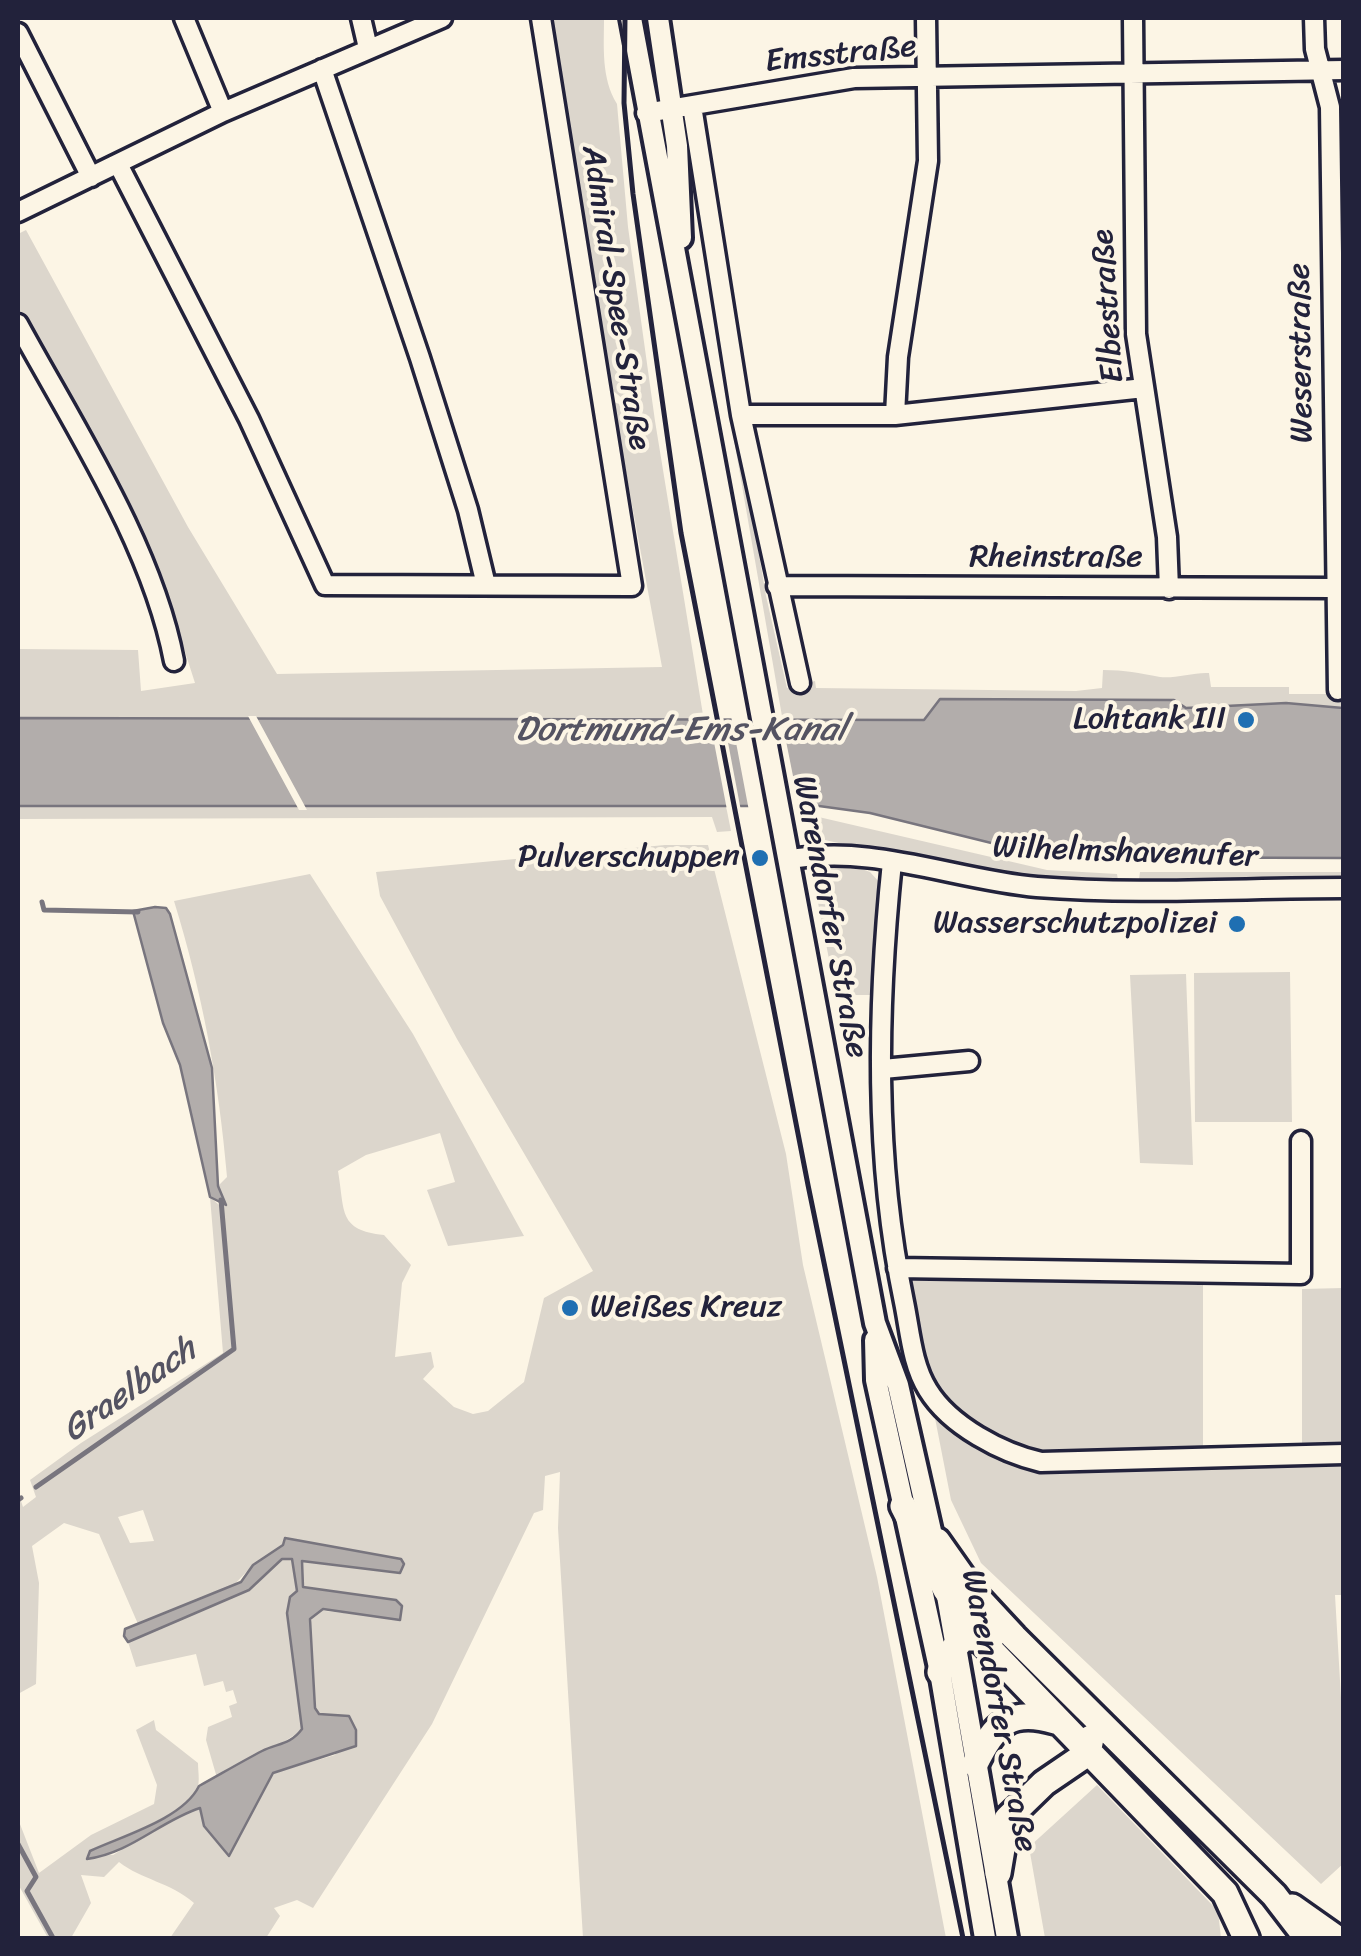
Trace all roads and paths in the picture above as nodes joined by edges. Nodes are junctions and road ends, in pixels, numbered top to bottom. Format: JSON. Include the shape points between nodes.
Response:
{"nodes":[{"id":1,"x":184,"y":18,"type":"edge"},
{"id":2,"x":360,"y":18,"type":"edge"},
{"id":3,"x":442,"y":18,"type":"edge"},
{"id":4,"x":542,"y":18,"type":"edge"},
{"id":5,"x":631,"y":18,"type":"edge"},
{"id":6,"x":658,"y":18,"type":"edge"},
{"id":7,"x":926,"y":18,"type":"edge"},
{"id":8,"x":1133,"y":18,"type":"edge"},
{"id":9,"x":1314,"y":18,"type":"edge"},
{"id":10,"x":18,"y":33,"type":"edge"},
{"id":11,"x":368,"y":48,"type":"junction"},
{"id":12,"x":322,"y":68,"type":"junction"},
{"id":13,"x":1320,"y":70,"type":"junction"},
{"id":14,"x":1344,"y":70,"type":"edge"},
{"id":15,"x":1134,"y":72,"type":"junction"},
{"id":16,"x":926,"y":75,"type":"junction"},
{"id":17,"x":682,"y":108,"type":"junction"},
{"id":18,"x":224,"y":112,"type":"junction"},
{"id":19,"x":646,"y":113,"type":"junction"},
{"id":20,"x":118,"y":164,"type":"junction"},
{"id":21,"x":91,"y":177,"type":"junction"},
{"id":22,"x":18,"y":212,"type":"edge"},
{"id":23,"x":1337,"y":248,"type":"edge"},
{"id":24,"x":683,"y":285,"type":"junction"},
{"id":25,"x":18,"y":324,"type":"edge"},
{"id":26,"x":1144,"y":388,"type":"junction"},
{"id":27,"x":895,"y":415,"type":"junction"},
{"id":28,"x":741,"y":416,"type":"junction"},
{"id":29,"x":1338,"y":431,"type":"edge"},
{"id":30,"x":1339,"y":531,"type":"edge"},
{"id":31,"x":486,"y":586,"type":"junction"},
{"id":32,"x":777,"y":586,"type":"junction"},
{"id":33,"x":1169,"y":588,"type":"junction"},
{"id":34,"x":1334,"y":588,"type":"junction"},
{"id":35,"x":174,"y":661,"type":"dead end"},
{"id":36,"x":800,"y":682,"type":"dead end"},
{"id":37,"x":1338,"y":690,"type":"dead end"},
{"id":38,"x":788,"y":860,"type":"junction"},
{"id":39,"x":892,"y":862,"type":"junction"},
{"id":40,"x":1344,"y":888,"type":"edge"},
{"id":41,"x":969,"y":1060,"type":"dead end"},
{"id":42,"x":883,"y":1070,"type":"junction"},
{"id":43,"x":1301,"y":1141,"type":"dead end"},
{"id":44,"x":897,"y":1268,"type":"junction"},
{"id":45,"x":875,"y":1324,"type":"junction"},
{"id":46,"x":1344,"y":1454,"type":"edge"},
{"id":47,"x":903,"y":1506,"type":"junction"},
{"id":48,"x":931,"y":1533,"type":"junction"},
{"id":49,"x":946,"y":1590,"type":"junction"},
{"id":50,"x":1014,"y":1637,"type":"junction"},
{"id":51,"x":967,"y":1641,"type":"junction"},
{"id":52,"x":940,"y":1672,"type":"junction"},
{"id":53,"x":1093,"y":1714,"type":"junction"},
{"id":54,"x":1058,"y":1722,"type":"junction"},
{"id":55,"x":1088,"y":1753,"type":"junction"},
{"id":56,"x":976,"y":1764,"type":"junction"},
{"id":57,"x":998,"y":1873,"type":"junction"},
{"id":58,"x":1274,"y":1895,"type":"junction"},
{"id":59,"x":985,"y":1938,"type":"edge"},
{"id":60,"x":1008,"y":1938,"type":"edge"},
{"id":61,"x":1246,"y":1938,"type":"edge"},
{"id":62,"x":1307,"y":1938,"type":"edge"},
{"id":63,"x":1336,"y":1938,"type":"edge"}],
"edges":[{"from":1,"to":18,"type":"street"},
{"from":2,"to":11,"type":"street"},
{"from":3,"to":11,"type":"street"},
{"from":4,"to":31,"type":"street","name":"Admiral-Spee-Straße","via":[[632,586]]},
{"from":5,"to":19,"type":"main road","name":"Warendorfer Straße"},
{"from":6,"to":17,"type":"main road","name":"Warendorfer Straße"},
{"from":7,"to":16,"type":"street"},
{"from":8,"to":15,"type":"street","name":"Elbestraße"},
{"from":9,"to":13,"type":"street","name":"Weserstraße"},
{"from":10,"to":21,"type":"street"},
{"from":11,"to":12,"type":"street"},
{"from":12,"to":18,"type":"street"},
{"from":12,"to":31,"type":"street","via":[[420,358]]},
{"from":13,"to":14,"type":"street","name":"Emsstraße"},
{"from":13,"to":15,"type":"street","name":"Emsstraße"},
{"from":13,"to":23,"type":"street","name":"Weserstraße","via":[[1330,106]]},
{"from":15,"to":16,"type":"street","name":"Emsstraße"},
{"from":15,"to":26,"type":"street","name":"Elbestraße","via":[[1133,262]]},
{"from":16,"to":17,"type":"street","name":"Emsstraße","via":[[854,78]]},
{"from":16,"to":27,"type":"street","via":[[928,161]]},
{"from":17,"to":19,"type":"street","name":"Emsstraße"},
{"from":17,"to":24,"type":"main road","name":"Warendorfer Straße"},
{"from":17,"to":28,"type":"street","name":"Warendorfer Straße"},
{"from":18,"to":20,"type":"street"},
{"from":19,"to":24,"type":"main road","name":"Warendorfer Straße"},
{"from":20,"to":21,"type":"street"},
{"from":20,"to":31,"type":"street","via":[[249,419],[325,585]]},
{"from":21,"to":22,"type":"street"},
{"from":23,"to":29,"type":"street","name":"Weserstraße"},
{"from":24,"to":38,"type":"main road","name":"Warendorfer Straße"},
{"from":25,"to":35,"type":"street","via":[[108,490],[156,596]]},
{"from":26,"to":27,"type":"street"},
{"from":26,"to":33,"type":"street","name":"Elbestraße"},
{"from":27,"to":28,"type":"street"},
{"from":28,"to":32,"type":"street","name":"Warendorfer Straße"},
{"from":29,"to":30,"type":"street","name":"Weserstraße"},
{"from":30,"to":34,"type":"street","name":"Weserstraße"},
{"from":32,"to":33,"type":"street","name":"Rheinstraße"},
{"from":32,"to":36,"type":"street","name":"Warendorfer Straße"},
{"from":33,"to":34,"type":"street","name":"Rheinstraße"},
{"from":34,"to":37,"type":"street","name":"Weserstraße"},
{"from":38,"to":39,"type":"street","name":"Wilhelmshavenufer","via":[[814,855]]},
{"from":38,"to":45,"type":"main road","name":"Warendorfer Straße"},
{"from":39,"to":40,"type":"street","name":"Wilhelmshavenufer","via":[[1039,887]]},
{"from":39,"to":42,"type":"street","name":"Warendorfer Straße"},
{"from":41,"to":42,"type":"street","name":"Warendorfer Straße"},
{"from":42,"to":44,"type":"street","name":"Warendorfer Straße","via":[[880,1134]]},
{"from":43,"to":44,"type":"street","via":[[1300,1274]]},
{"from":44,"to":46,"type":"street","name":"Warendorfer Straße","via":[[926,1387],[1007,1454],[1041,1462]]},
{"from":45,"to":47,"type":"main road","name":"Warendorfer Straße","via":[[876,1380]]},
{"from":45,"to":48,"type":"main road","name":"Warendorfer Straße","via":[[898,1385]]},
{"from":47,"to":49,"type":"highway"},
{"from":47,"to":52,"type":"main road","name":"Warendorfer Straße"},
{"from":48,"to":49,"type":"main road","name":"Warendorfer Straße"},
{"from":48,"to":50,"type":"highway"},
{"from":49,"to":51,"type":"highway"},
{"from":50,"to":51,"type":"highway"},
{"from":50,"to":53,"type":"highway"},
{"from":51,"to":52,"type":"highway"},
{"from":51,"to":54,"type":"highway"},
{"from":51,"to":56,"type":"main road","name":"Warendorfer Straße"},
{"from":52,"to":59,"type":"main road","name":"Warendorfer Straße"},
{"from":53,"to":55,"type":"highway"},
{"from":53,"to":58,"type":"highway"},
{"from":54,"to":55,"type":"highway"},
{"from":54,"to":56,"type":"highway","via":[[1029,1713],[1012,1718],[990,1737]]},
{"from":55,"to":57,"type":"highway","via":[[1006,1818]]},
{"from":55,"to":61,"type":"highway","via":[[1225,1892]]},
{"from":56,"to":57,"type":"main road","name":"Warendorfer Straße"},
{"from":57,"to":60,"type":"main road","name":"Warendorfer Straße"},
{"from":58,"to":62,"type":"highway"},
{"from":58,"to":63,"type":"highway"}]}
